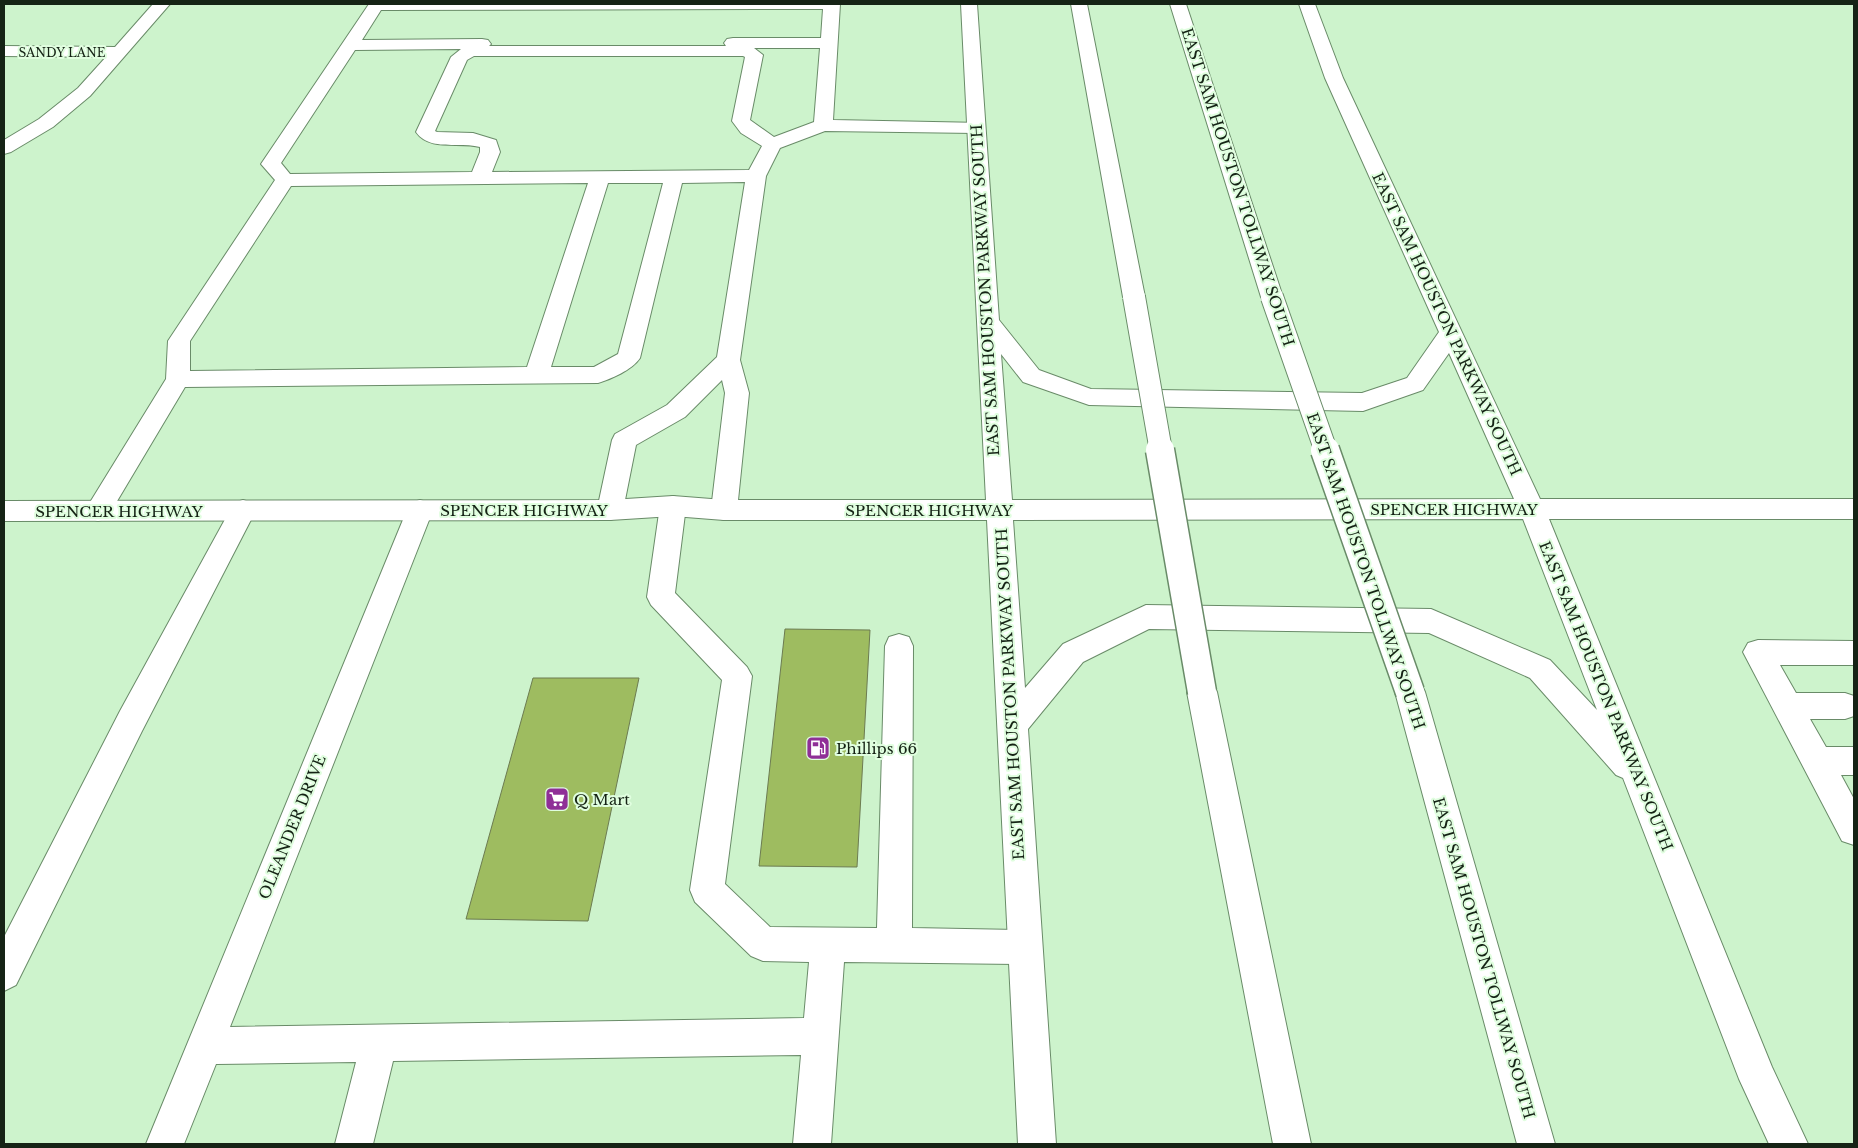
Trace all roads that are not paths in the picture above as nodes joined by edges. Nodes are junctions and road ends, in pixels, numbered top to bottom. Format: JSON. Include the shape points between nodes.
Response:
{"nodes":[{"id":1,"x":162,"y":4,"type":"edge"},
{"id":2,"x":377,"y":4,"type":"edge"},
{"id":3,"x":762,"y":4,"type":"edge"},
{"id":4,"x":832,"y":4,"type":"edge"},
{"id":5,"x":969,"y":4,"type":"edge"},
{"id":6,"x":1079,"y":4,"type":"edge"},
{"id":7,"x":1178,"y":4,"type":"edge"},
{"id":8,"x":1307,"y":4,"type":"edge"},
{"id":9,"x":829,"y":43,"type":"junction"},
{"id":10,"x":350,"y":45,"type":"junction"},
{"id":11,"x":4,"y":52,"type":"edge"},
{"id":12,"x":120,"y":52,"type":"junction"},
{"id":13,"x":823,"y":125,"type":"junction"},
{"id":14,"x":976,"y":127,"type":"junction"},
{"id":15,"x":772,"y":144,"type":"junction"},
{"id":16,"x":4,"y":148,"type":"edge"},
{"id":17,"x":756,"y":176,"type":"junction"},
{"id":18,"x":600,"y":177,"type":"junction"},
{"id":19,"x":674,"y":177,"type":"junction"},
{"id":20,"x":480,"y":178,"type":"junction"},
{"id":21,"x":285,"y":180,"type":"junction"},
{"id":22,"x":988,"y":321,"type":"junction"},
{"id":23,"x":1451,"y":332,"type":"junction"},
{"id":24,"x":728,"y":360,"type":"junction"},
{"id":25,"x":536,"y":376,"type":"junction"},
{"id":26,"x":178,"y":379,"type":"junction"},
{"id":27,"x":673,"y":506,"type":"junction"},
{"id":28,"x":1532,"y":509,"type":"junction"},
{"id":29,"x":1854,"y":509,"type":"edge"},
{"id":30,"x":243,"y":510,"type":"junction"},
{"id":31,"x":420,"y":510,"type":"junction"},
{"id":32,"x":610,"y":510,"type":"junction"},
{"id":33,"x":724,"y":510,"type":"junction"},
{"id":34,"x":998,"y":510,"type":"junction"},
{"id":35,"x":4,"y":511,"type":"edge"},
{"id":36,"x":98,"y":511,"type":"junction"},
{"id":37,"x":899,"y":646,"type":"dead end"},
{"id":38,"x":1854,"y":653,"type":"edge"},
{"id":39,"x":1788,"y":706,"type":"junction"},
{"id":40,"x":1846,"y":706,"type":"dead end"},
{"id":41,"x":1012,"y":725,"type":"junction"},
{"id":42,"x":1818,"y":761,"type":"junction"},
{"id":43,"x":1854,"y":761,"type":"edge"},
{"id":44,"x":1640,"y":779,"type":"junction"},
{"id":45,"x":1854,"y":830,"type":"edge"},
{"id":46,"x":828,"y":944,"type":"junction"},
{"id":47,"x":894,"y":944,"type":"junction"},
{"id":48,"x":1025,"y":947,"type":"junction"},
{"id":49,"x":4,"y":973,"type":"edge"},
{"id":50,"x":821,"y":1036,"type":"junction"},
{"id":51,"x":379,"y":1043,"type":"junction"},
{"id":52,"x":204,"y":1046,"type":"junction"},
{"id":53,"x":165,"y":1144,"type":"edge"},
{"id":54,"x":354,"y":1144,"type":"edge"},
{"id":55,"x":812,"y":1144,"type":"edge"},
{"id":56,"x":1037,"y":1144,"type":"edge"},
{"id":57,"x":1292,"y":1144,"type":"edge"},
{"id":58,"x":1536,"y":1144,"type":"edge"},
{"id":59,"x":1789,"y":1144,"type":"edge"}],
"edges":[{"from":1,"to":12,"type":"main road"},
{"from":2,"to":3,"type":"main road"},
{"from":2,"to":10,"type":"main road"},
{"from":3,"to":4,"type":"main road"},
{"from":4,"to":9,"type":"main road"},
{"from":5,"to":14,"type":"main road","name":"EAST SAM HOUSTON PARKWAY SOUTH"},
{"from":6,"to":57,"type":"main road","bridge":true,"via":[[1134,297],[1202,692]]},
{"from":7,"to":58,"type":"main road","name":"EAST SAM HOUSTON TOLLWAY SOUTH","bridge":true,"via":[[1272,297],[1410,692]]},
{"from":8,"to":23,"type":"main road","name":"EAST SAM HOUSTON PARKWAY SOUTH","via":[[1334,78]]},
{"from":9,"to":10,"type":"main road"},
{"from":9,"to":13,"type":"main road"},
{"from":10,"to":21,"type":"main road","via":[[271,164]]},
{"from":11,"to":12,"type":"main road","name":"SANDY LANE"},
{"from":12,"to":16,"type":"main road","via":[[84,92],[46,123]]},
{"from":13,"to":14,"type":"main road"},
{"from":13,"to":15,"type":"main road"},
{"from":14,"to":22,"type":"main road","name":"EAST SAM HOUSTON PARKWAY SOUTH"},
{"from":15,"to":17,"type":"main road"},
{"from":15,"to":20,"type":"main road","via":[[741,120],[754,55],[746,51],[471,51],[460,57],[425,132],[432,138],[473,139],[489,144],[490,152]]},
{"from":17,"to":19,"type":"main road"},
{"from":17,"to":24,"type":"main road"},
{"from":18,"to":19,"type":"main road"},
{"from":18,"to":20,"type":"main road"},
{"from":18,"to":25,"type":"main road"},
{"from":19,"to":25,"type":"main road","via":[[628,358],[598,375]]},
{"from":20,"to":21,"type":"main road"},
{"from":21,"to":26,"type":"main road","via":[[179,340]]},
{"from":22,"to":23,"type":"main road","via":[[1031,376],[1089,397],[1363,402],[1415,384]]},
{"from":22,"to":34,"type":"main road","name":"EAST SAM HOUSTON PARKWAY SOUTH"},
{"from":23,"to":28,"type":"main road","name":"EAST SAM HOUSTON PARKWAY SOUTH"},
{"from":24,"to":32,"type":"main road","via":[[676,411],[624,440]]},
{"from":24,"to":33,"type":"main road","via":[[737,393]]},
{"from":25,"to":26,"type":"main road"},
{"from":26,"to":36,"type":"main road"},
{"from":27,"to":32,"type":"main road","name":"SPENCER HIGHWAY"},
{"from":27,"to":33,"type":"main road","name":"SPENCER HIGHWAY"},
{"from":27,"to":46,"type":"main road","via":[[662,597],[737,676],[707,890],[763,944]]},
{"from":28,"to":29,"type":"main road","name":"SPENCER HIGHWAY"},
{"from":28,"to":34,"type":"main road","name":"SPENCER HIGHWAY"},
{"from":28,"to":44,"type":"main road","name":"EAST SAM HOUSTON PARKWAY SOUTH"},
{"from":30,"to":31,"type":"main road","name":"SPENCER HIGHWAY"},
{"from":30,"to":36,"type":"main road","name":"SPENCER HIGHWAY"},
{"from":30,"to":49,"type":"main road","via":[[131,721]]},
{"from":31,"to":32,"type":"main road","name":"SPENCER HIGHWAY"},
{"from":31,"to":52,"type":"main road","name":"OLEANDER DRIVE"},
{"from":33,"to":34,"type":"main road","name":"SPENCER HIGHWAY"},
{"from":34,"to":41,"type":"main road","name":"EAST SAM HOUSTON PARKWAY SOUTH"},
{"from":35,"to":36,"type":"main road","name":"SPENCER HIGHWAY"},
{"from":37,"to":47,"type":"main road"},
{"from":38,"to":39,"type":"main road","via":[[1758,652]]},
{"from":39,"to":40,"type":"main road"},
{"from":39,"to":42,"type":"main road"},
{"from":41,"to":44,"type":"main road","via":[[1073,653],[1146,617],[1431,621],[1540,669]]},
{"from":41,"to":48,"type":"main road","name":"EAST SAM HOUSTON PARKWAY SOUTH"},
{"from":42,"to":43,"type":"main road"},
{"from":42,"to":45,"type":"main road"},
{"from":44,"to":59,"type":"main road","name":"EAST SAM HOUSTON PARKWAY SOUTH","via":[[1758,1079]]},
{"from":46,"to":47,"type":"main road"},
{"from":46,"to":50,"type":"main road"},
{"from":47,"to":48,"type":"main road"},
{"from":48,"to":56,"type":"main road","name":"EAST SAM HOUSTON PARKWAY SOUTH"},
{"from":50,"to":51,"type":"main road"},
{"from":50,"to":55,"type":"main road"},
{"from":51,"to":52,"type":"main road"},
{"from":51,"to":54,"type":"main road"},
{"from":52,"to":53,"type":"main road","name":"OLEANDER DRIVE"}]}
